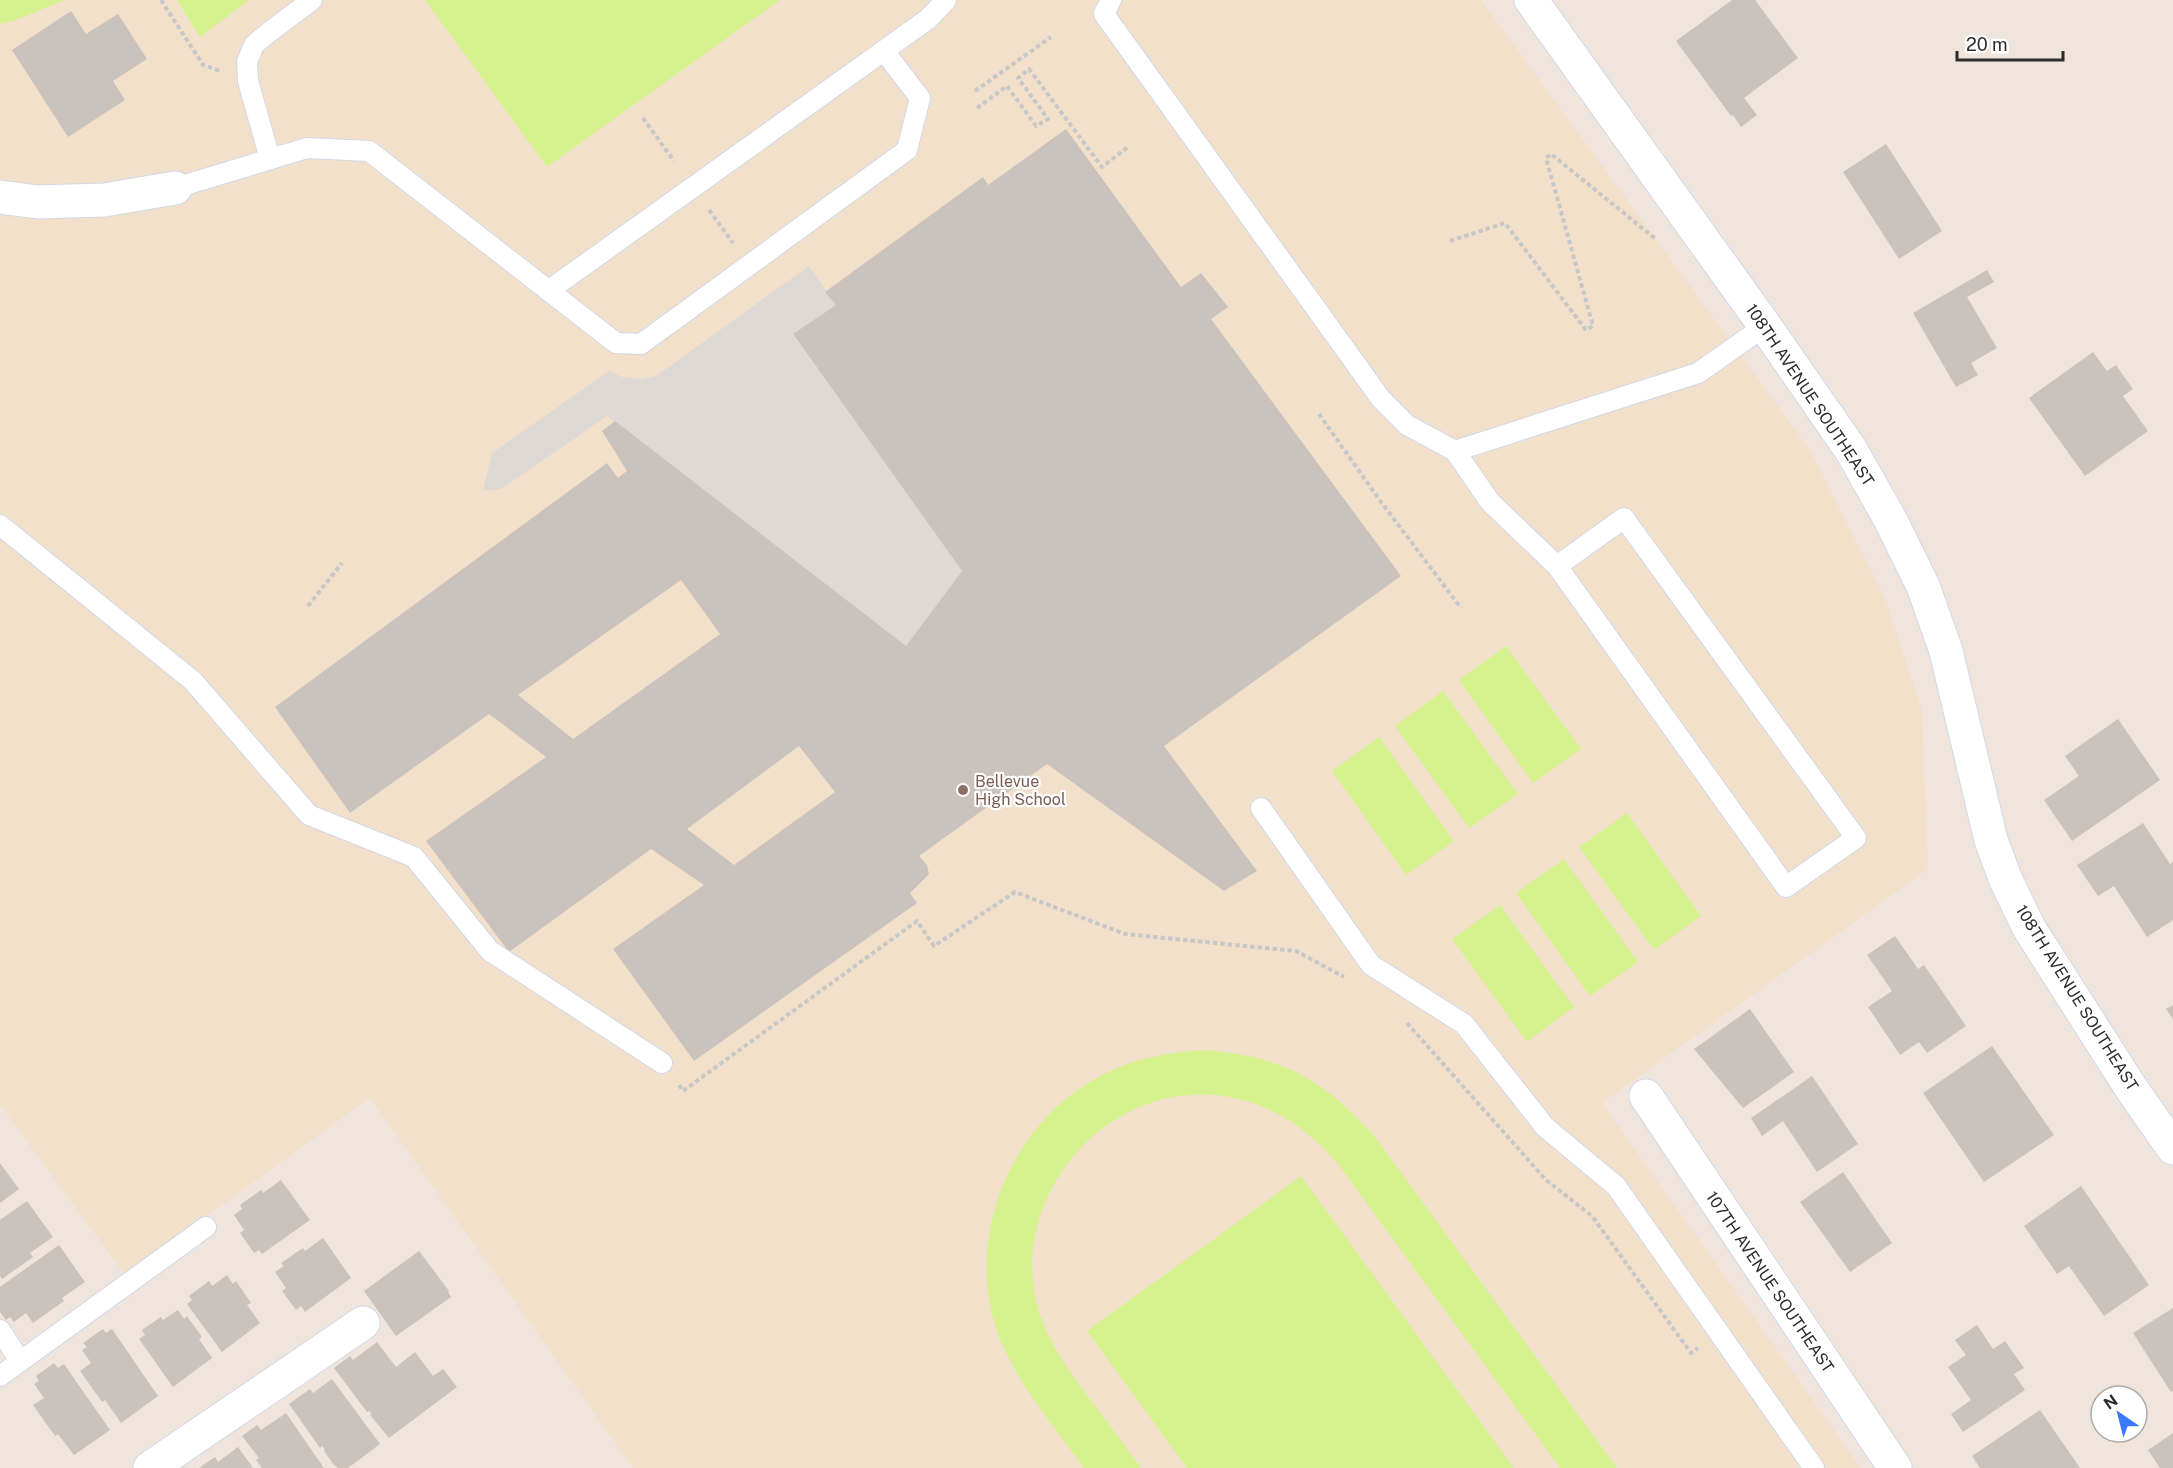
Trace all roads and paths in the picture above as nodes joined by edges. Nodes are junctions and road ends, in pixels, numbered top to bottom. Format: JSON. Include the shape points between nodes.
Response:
{"nodes":[{"id":1,"x":161,"y":0,"type":"edge"},
{"id":2,"x":312,"y":0,"type":"edge"},
{"id":3,"x":946,"y":0,"type":"edge"},
{"id":4,"x":1110,"y":0,"type":"edge"},
{"id":5,"x":1531,"y":0,"type":"edge"},
{"id":6,"x":1051,"y":38,"type":"dead end"},
{"id":7,"x":192,"y":51,"type":"dead end"},
{"id":8,"x":884,"y":51,"type":"junction"},
{"id":9,"x":975,"y":91,"type":"dead end"},
{"id":10,"x":976,"y":108,"type":"dead end"},
{"id":11,"x":643,"y":118,"type":"dead end"},
{"id":12,"x":1128,"y":147,"type":"dead end"},
{"id":13,"x":270,"y":159,"type":"junction"},
{"id":14,"x":674,"y":161,"type":"dead end"},
{"id":15,"x":175,"y":188,"type":"joint"},
{"id":16,"x":0,"y":197,"type":"edge"},
{"id":17,"x":706,"y":206,"type":"dead end"},
{"id":18,"x":1450,"y":241,"type":"dead end"},
{"id":19,"x":1663,"y":244,"type":"dead end"},
{"id":20,"x":737,"y":248,"type":"dead end"},
{"id":21,"x":548,"y":291,"type":"junction"},
{"id":22,"x":1765,"y":326,"type":"junction"},
{"id":23,"x":1319,"y":414,"type":"dead end"},
{"id":24,"x":1455,"y":451,"type":"junction"},
{"id":25,"x":0,"y":525,"type":"edge"},
{"id":26,"x":342,"y":563,"type":"dead end"},
{"id":27,"x":1557,"y":566,"type":"junction"},
{"id":28,"x":308,"y":606,"type":"dead end"},
{"id":29,"x":1461,"y":608,"type":"dead end"},
{"id":30,"x":1261,"y":808,"type":"dead end"},
{"id":31,"x":1347,"y":978,"type":"dead end"},
{"id":32,"x":1402,"y":1017,"type":"dead end"},
{"id":33,"x":662,"y":1063,"type":"joint"},
{"id":34,"x":1646,"y":1096,"type":"dead end"},
{"id":35,"x":2173,"y":1148,"type":"edge"},
{"id":36,"x":206,"y":1227,"type":"dead end"},
{"id":37,"x":363,"y":1323,"type":"dead end"},
{"id":38,"x":0,"y":1330,"type":"edge"},
{"id":39,"x":1720,"y":1334,"type":"junction"},
{"id":40,"x":20,"y":1361,"type":"junction"},
{"id":41,"x":0,"y":1376,"type":"edge"},
{"id":42,"x":150,"y":1468,"type":"edge"},
{"id":43,"x":1814,"y":1468,"type":"edge"},
{"id":44,"x":1894,"y":1468,"type":"edge"}],
"edges":[{"from":1,"to":7,"type":"path"},
{"from":2,"to":13,"type":"lane","via":[[254,45],[247,62],[248,81]]},
{"from":3,"to":8,"type":"lane","via":[[928,19]]},
{"from":4,"to":24,"type":"lane","via":[[1104,14],[1381,399],[1407,425]]},
{"from":5,"to":22,"type":"street","name":"108TH AVENUE SOUTHEAST"},
{"from":6,"to":9,"type":"path"},
{"from":8,"to":21,"type":"lane"},
{"from":8,"to":21,"type":"lane","via":[[920,98],[907,150],[641,344],[616,343]]},
{"from":10,"to":12,"type":"path","via":[[1006,86],[1036,126],[1048,119],[1018,78],[1029,69],[1102,166]]},
{"from":11,"to":14,"type":"path"},
{"from":13,"to":15,"type":"lane"},
{"from":13,"to":21,"type":"lane","via":[[307,148],[369,151]]},
{"from":15,"to":16,"type":"street","via":[[104,200],[38,202]]},
{"from":17,"to":20,"type":"path"},
{"from":18,"to":19,"type":"path","via":[[1505,223],[1586,330],[1593,326],[1546,158],[1551,154]]},
{"from":22,"to":24,"type":"lane","via":[[1698,373]]},
{"from":22,"to":35,"type":"street","name":"108TH AVENUE SOUTHEAST","via":[[1851,450],[1923,586],[1946,651],[1991,840],[2029,927]]},
{"from":23,"to":29,"type":"path"},
{"from":24,"to":27,"type":"lane","via":[[1490,502]]},
{"from":25,"to":33,"type":"lane","via":[[193,681],[309,815],[414,857],[490,951]]},
{"from":26,"to":28,"type":"path"},
{"from":27,"to":27,"type":"lane","via":[[1786,887],[1856,838],[1624,518]]},
{"from":30,"to":39,"type":"lane","via":[[1371,965],[1464,1024],[1545,1127],[1616,1186]]},
{"from":31,"to":33,"type":"path","via":[[1296,951],[1125,934],[1015,892],[934,946],[917,921],[683,1090]]},
{"from":32,"to":39,"type":"path","via":[[1546,1180],[1592,1216],[1691,1353]]},
{"from":34,"to":44,"type":"street","name":"107TH AVENUE SOUTHEAST"},
{"from":36,"to":40,"type":"lane"},
{"from":37,"to":42,"type":"street"},
{"from":38,"to":40,"type":"lane"},
{"from":39,"to":43,"type":"lane"},
{"from":40,"to":41,"type":"lane"}]}
